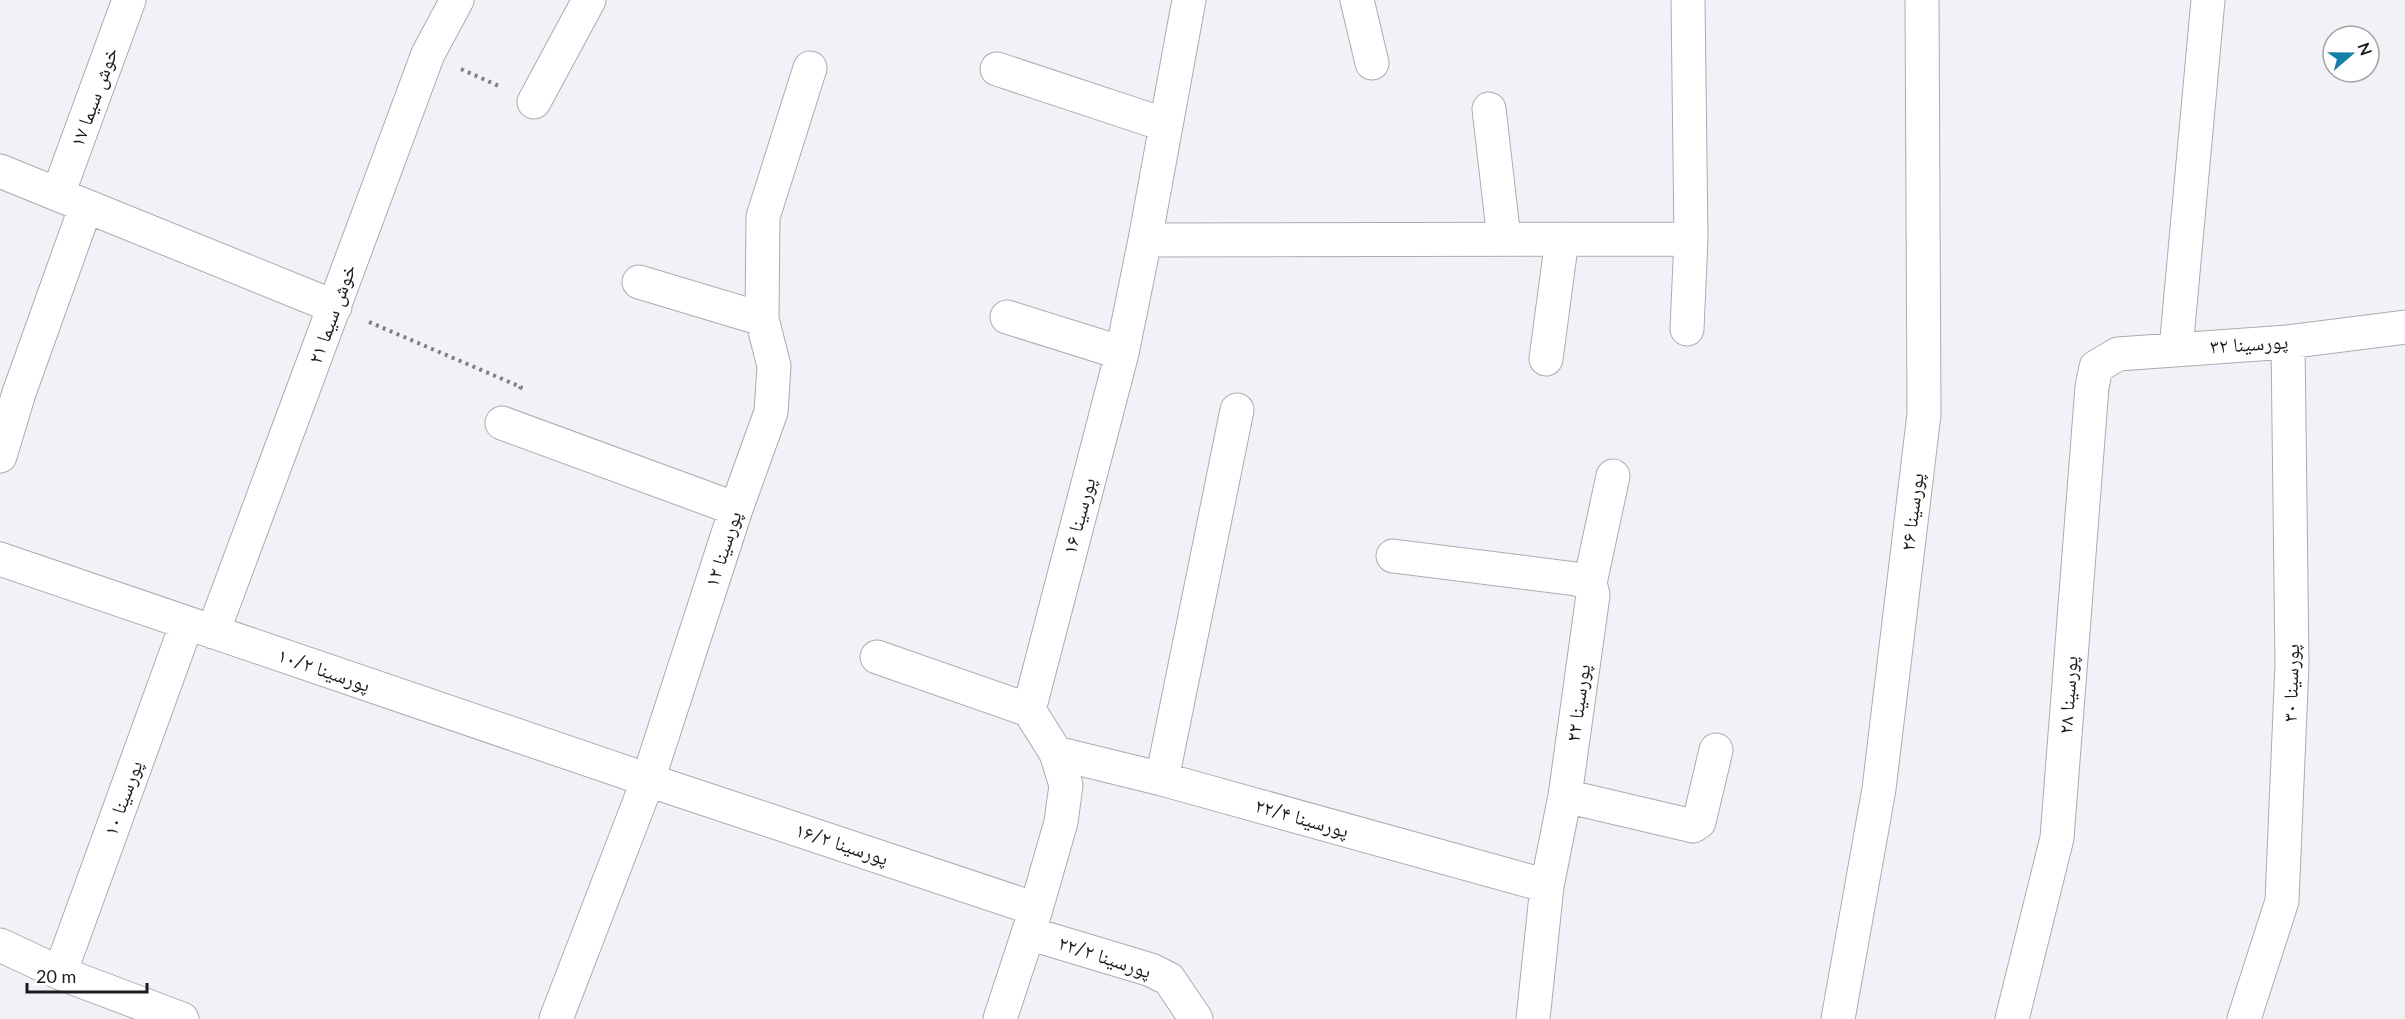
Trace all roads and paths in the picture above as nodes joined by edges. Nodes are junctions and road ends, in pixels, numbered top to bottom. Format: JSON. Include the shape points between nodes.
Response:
{"nodes":[{"id":1,"x":129,"y":0,"type":"edge"},
{"id":2,"x":457,"y":0,"type":"edge"},
{"id":3,"x":589,"y":0,"type":"edge"},
{"id":4,"x":1189,"y":0,"type":"edge"},
{"id":5,"x":1357,"y":0,"type":"edge"},
{"id":6,"x":1688,"y":0,"type":"edge"},
{"id":7,"x":1922,"y":0,"type":"edge"},
{"id":8,"x":2208,"y":0,"type":"edge"},
{"id":9,"x":428,"y":54,"type":"junction"},
{"id":10,"x":1372,"y":63,"type":"dead end"},
{"id":11,"x":810,"y":68,"type":"dead end"},
{"id":12,"x":997,"y":69,"type":"dead end"},
{"id":13,"x":534,"y":102,"type":"joint"},
{"id":14,"x":1490,"y":109,"type":"dead end"},
{"id":15,"x":1166,"y":125,"type":"junction"},
{"id":16,"x":0,"y":171,"type":"edge"},
{"id":17,"x":72,"y":200,"type":"junction"},
{"id":18,"x":1504,"y":239,"type":"junction"},
{"id":19,"x":1562,"y":239,"type":"junction"},
{"id":20,"x":1690,"y":239,"type":"junction"},
{"id":21,"x":1145,"y":240,"type":"junction"},
{"id":22,"x":639,"y":282,"type":"dead end"},
{"id":23,"x":335,"y":307,"type":"junction"},
{"id":24,"x":1007,"y":317,"type":"dead end"},
{"id":25,"x":762,"y":319,"type":"junction"},
{"id":26,"x":2405,"y":327,"type":"edge"},
{"id":27,"x":1687,"y":329,"type":"dead end"},
{"id":28,"x":2289,"y":342,"type":"junction"},
{"id":29,"x":2176,"y":349,"type":"junction"},
{"id":30,"x":1122,"y":353,"type":"junction"},
{"id":31,"x":1546,"y":359,"type":"dead end"},
{"id":32,"x":2096,"y":367,"type":"joint"},
{"id":33,"x":9,"y":389,"type":"edge"},
{"id":34,"x":1237,"y":410,"type":"dead end"},
{"id":35,"x":502,"y":423,"type":"joint"},
{"id":36,"x":0,"y":456,"type":"edge"},
{"id":37,"x":1613,"y":476,"type":"dead end"},
{"id":38,"x":735,"y":509,"type":"junction"},
{"id":39,"x":1393,"y":556,"type":"dead end"},
{"id":40,"x":0,"y":559,"type":"edge"},
{"id":41,"x":1590,"y":583,"type":"junction"},
{"id":42,"x":200,"y":627,"type":"junction"},
{"id":43,"x":877,"y":657,"type":"dead end"},
{"id":44,"x":1029,"y":710,"type":"junction"},
{"id":45,"x":1716,"y":750,"type":"dead end"},
{"id":46,"x":1056,"y":753,"type":"junction"},
{"id":47,"x":1162,"y":779,"type":"junction"},
{"id":48,"x":648,"y":780,"type":"junction"},
{"id":49,"x":1564,"y":796,"type":"junction"},
{"id":50,"x":1547,"y":886,"type":"junction"},
{"id":51,"x":1032,"y":921,"type":"junction"},
{"id":52,"x":0,"y":945,"type":"edge"},
{"id":53,"x":60,"y":973,"type":"junction"},
{"id":54,"x":182,"y":1019,"type":"edge"},
{"id":55,"x":556,"y":1019,"type":"edge"},
{"id":56,"x":1000,"y":1019,"type":"edge"},
{"id":57,"x":1196,"y":1019,"type":"edge"},
{"id":58,"x":1533,"y":1019,"type":"edge"},
{"id":59,"x":1838,"y":1019,"type":"edge"},
{"id":60,"x":2012,"y":1019,"type":"edge"},
{"id":61,"x":2244,"y":1019,"type":"edge"}],
"edges":[{"from":1,"to":17,"type":"street","name":"خوش سیما ۱۷"},
{"from":2,"to":9,"type":"street","name":"خوش سیما ۲۱"},
{"from":3,"to":13,"type":"street"},
{"from":4,"to":15,"type":"street","name":"پورسینا ۱۶"},
{"from":5,"to":10,"type":"street"},
{"from":6,"to":20,"type":"street"},
{"from":7,"to":59,"type":"street","name":"پورسینا ۲۶","via":[[1924,414],[1879,789]]},
{"from":8,"to":29,"type":"street"},
{"from":9,"to":13,"type":"path"},
{"from":9,"to":23,"type":"street","name":"خوش سیما ۲۱"},
{"from":11,"to":25,"type":"street","name":"پورسینا ۱۲","via":[[764,217]]},
{"from":12,"to":15,"type":"street"},
{"from":14,"to":18,"type":"street"},
{"from":15,"to":21,"type":"street","name":"پورسینا ۱۶"},
{"from":16,"to":17,"type":"street"},
{"from":17,"to":23,"type":"street"},
{"from":17,"to":33,"type":"street","name":"خوش سیما ۱۷"},
{"from":18,"to":19,"type":"street"},
{"from":18,"to":21,"type":"street"},
{"from":19,"to":20,"type":"street"},
{"from":19,"to":31,"type":"street"},
{"from":20,"to":27,"type":"street"},
{"from":21,"to":30,"type":"street","name":"پورسینا ۱۶"},
{"from":22,"to":25,"type":"street"},
{"from":23,"to":35,"type":"path","via":[[521,387]]},
{"from":23,"to":42,"type":"street","name":"خوش سیما ۲۱"},
{"from":24,"to":30,"type":"street"},
{"from":25,"to":38,"type":"street","name":"پورسینا ۱۲","via":[[774,366],[771,412]]},
{"from":26,"to":28,"type":"street","name":"پورسینا ۳۲"},
{"from":28,"to":29,"type":"street","name":"پورسینا ۳۲"},
{"from":28,"to":61,"type":"street","name":"پورسینا ۳۰","via":[[2292,664],[2282,901]]},
{"from":29,"to":32,"type":"street","name":"پورسینا ۳۲","via":[[2118,354]]},
{"from":30,"to":44,"type":"street","name":"پورسینا ۱۶"},
{"from":32,"to":60,"type":"street","name":"پورسینا ۲۸","via":[[2057,838]]},
{"from":33,"to":36,"type":"street","name":"خوش سیما ۱۷"},
{"from":34,"to":47,"type":"street"},
{"from":35,"to":38,"type":"street"},
{"from":37,"to":41,"type":"street","name":"پورسینا ۲۲"},
{"from":38,"to":48,"type":"street","name":"پورسینا ۱۲"},
{"from":39,"to":41,"type":"street"},
{"from":40,"to":42,"type":"street","name":"پورسینا ۱۰/۲"},
{"from":41,"to":49,"type":"street","name":"پورسینا ۲۲","via":[[1593,596]]},
{"from":42,"to":48,"type":"street","name":"پورسینا ۱۰/۲"},
{"from":42,"to":53,"type":"street","name":"پورسینا ۱۰"},
{"from":43,"to":44,"type":"street"},
{"from":44,"to":46,"type":"street"},
{"from":45,"to":49,"type":"street","via":[[1699,822],[1693,826]]},
{"from":46,"to":47,"type":"street","name":"پورسینا ۲۲/۴"},
{"from":46,"to":51,"type":"street","via":[[1066,785],[1061,822]]},
{"from":47,"to":50,"type":"street","name":"پورسینا ۲۲/۴"},
{"from":48,"to":51,"type":"street","name":"پورسینا ۱۶/۲"},
{"from":48,"to":55,"type":"street","name":"پورسینا ۱۲"},
{"from":49,"to":50,"type":"street","name":"پورسینا ۲۲"},
{"from":50,"to":58,"type":"street","name":"پورسینا ۲۲"},
{"from":51,"to":56,"type":"street"},
{"from":51,"to":57,"type":"street","name":"پورسینا ۲۲/۲","via":[[1169,979]]},
{"from":52,"to":53,"type":"street"},
{"from":53,"to":54,"type":"street"}]}
